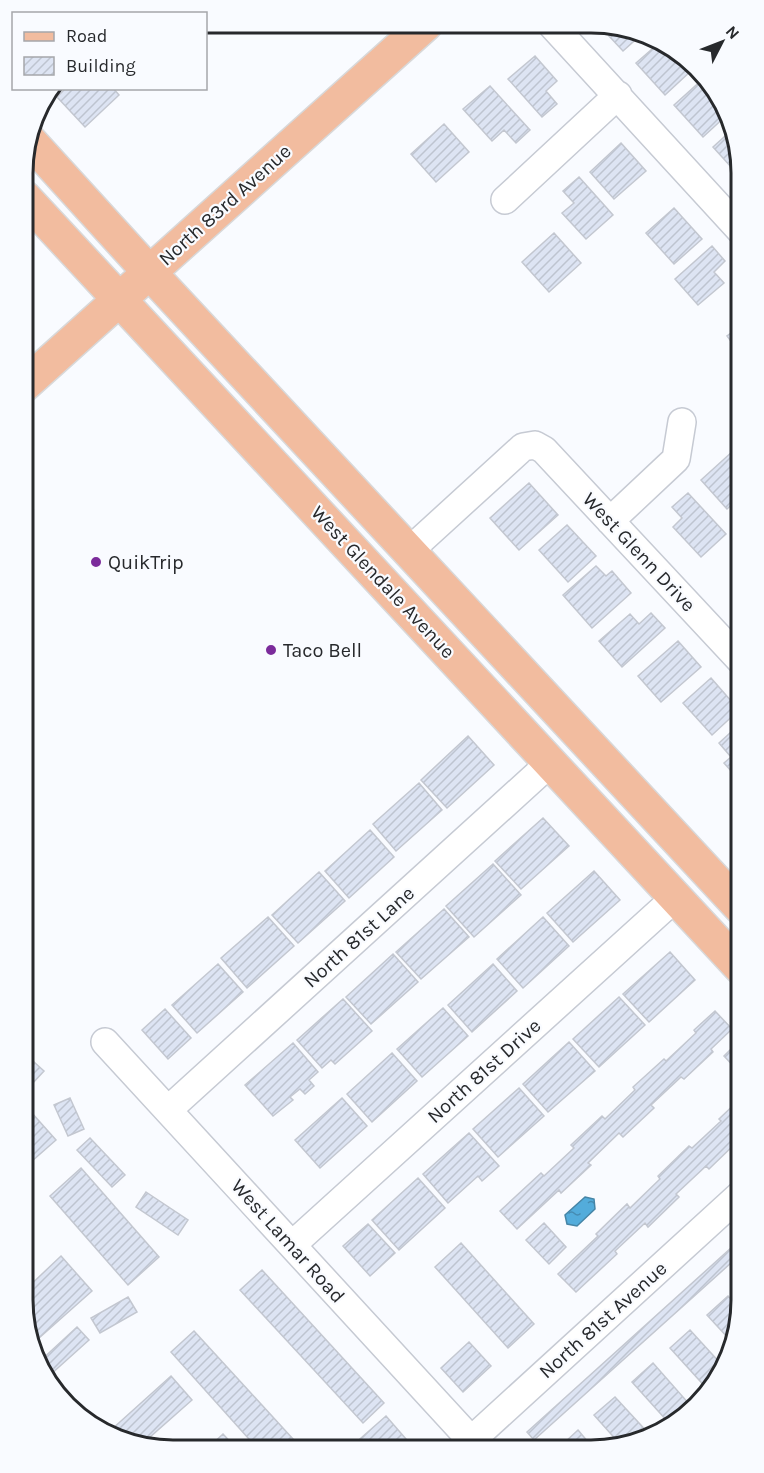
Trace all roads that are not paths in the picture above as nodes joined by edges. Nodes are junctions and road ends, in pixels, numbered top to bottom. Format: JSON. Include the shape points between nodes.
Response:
{"nodes":[{"id":1,"x":416,"y":33,"type":"edge"},
{"id":2,"x":560,"y":33,"type":"edge"},
{"id":3,"x":618,"y":95,"type":"junction"},
{"id":4,"x":36,"y":147,"type":"edge"},
{"id":5,"x":505,"y":200,"type":"dead end"},
{"id":6,"x":33,"y":207,"type":"edge"},
{"id":7,"x":731,"y":220,"type":"edge"},
{"id":8,"x":150,"y":273,"type":"junction"},
{"id":9,"x":120,"y":299,"type":"junction"},
{"id":10,"x":33,"y":378,"type":"edge"},
{"id":11,"x":682,"y":422,"type":"dead end"},
{"id":12,"x":610,"y":520,"type":"junction"},
{"id":13,"x":410,"y":551,"type":"junction"},
{"id":14,"x":384,"y":583,"type":"junction"},
{"id":15,"x":731,"y":651,"type":"edge"},
{"id":16,"x":518,"y":667,"type":"junction"},
{"id":17,"x":550,"y":763,"type":"junction"},
{"id":18,"x":675,"y":897,"type":"junction"},
{"id":19,"x":731,"y":897,"type":"edge"},
{"id":20,"x":731,"y":957,"type":"edge"},
{"id":21,"x":105,"y":1042,"type":"dead end"},
{"id":22,"x":168,"y":1110,"type":"junction"},
{"id":23,"x":731,"y":1203,"type":"edge"},
{"id":24,"x":292,"y":1245,"type":"junction"},
{"id":25,"x":465,"y":1440,"type":"edge"},
{"id":26,"x":471,"y":1440,"type":"edge"}],
"edges":[{"from":1,"to":8,"type":"main road","name":"North 83rd Avenue"},
{"from":2,"to":3,"type":"street"},
{"from":3,"to":5,"type":"street"},
{"from":3,"to":7,"type":"street"},
{"from":4,"to":8,"type":"main road","name":"West Glendale Avenue"},
{"from":6,"to":9,"type":"main road","name":"West Glendale Avenue"},
{"from":8,"to":9,"type":"main road","name":"North 83rd Avenue"},
{"from":8,"to":13,"type":"main road","name":"West Glendale Avenue"},
{"from":9,"to":10,"type":"main road","name":"North 83rd Avenue"},
{"from":9,"to":14,"type":"main road","name":"West Glendale Avenue"},
{"from":11,"to":12,"type":"street","via":[[676,459]]},
{"from":12,"to":13,"type":"street","name":"West Glenn Drive","via":[[535,445],[523,447]]},
{"from":12,"to":15,"type":"street","name":"West Glenn Drive"},
{"from":13,"to":16,"type":"main road","name":"West Glendale Avenue"},
{"from":14,"to":16,"type":"main road","via":[[399,574],[405,575],[468,640]]},
{"from":14,"to":17,"type":"main road","name":"West Glendale Avenue"},
{"from":16,"to":19,"type":"main road","name":"West Glendale Avenue"},
{"from":17,"to":18,"type":"main road","name":"West Glendale Avenue"},
{"from":17,"to":22,"type":"street","name":"North 81st Lane"},
{"from":18,"to":20,"type":"main road","name":"West Glendale Avenue"},
{"from":18,"to":24,"type":"street","name":"North 81st Drive"},
{"from":21,"to":22,"type":"street","name":"West Lamar Road"},
{"from":22,"to":24,"type":"street","name":"West Lamar Road"},
{"from":23,"to":26,"type":"street","name":"North 81st Avenue"},
{"from":24,"to":25,"type":"street","name":"West Lamar Road"}]}
